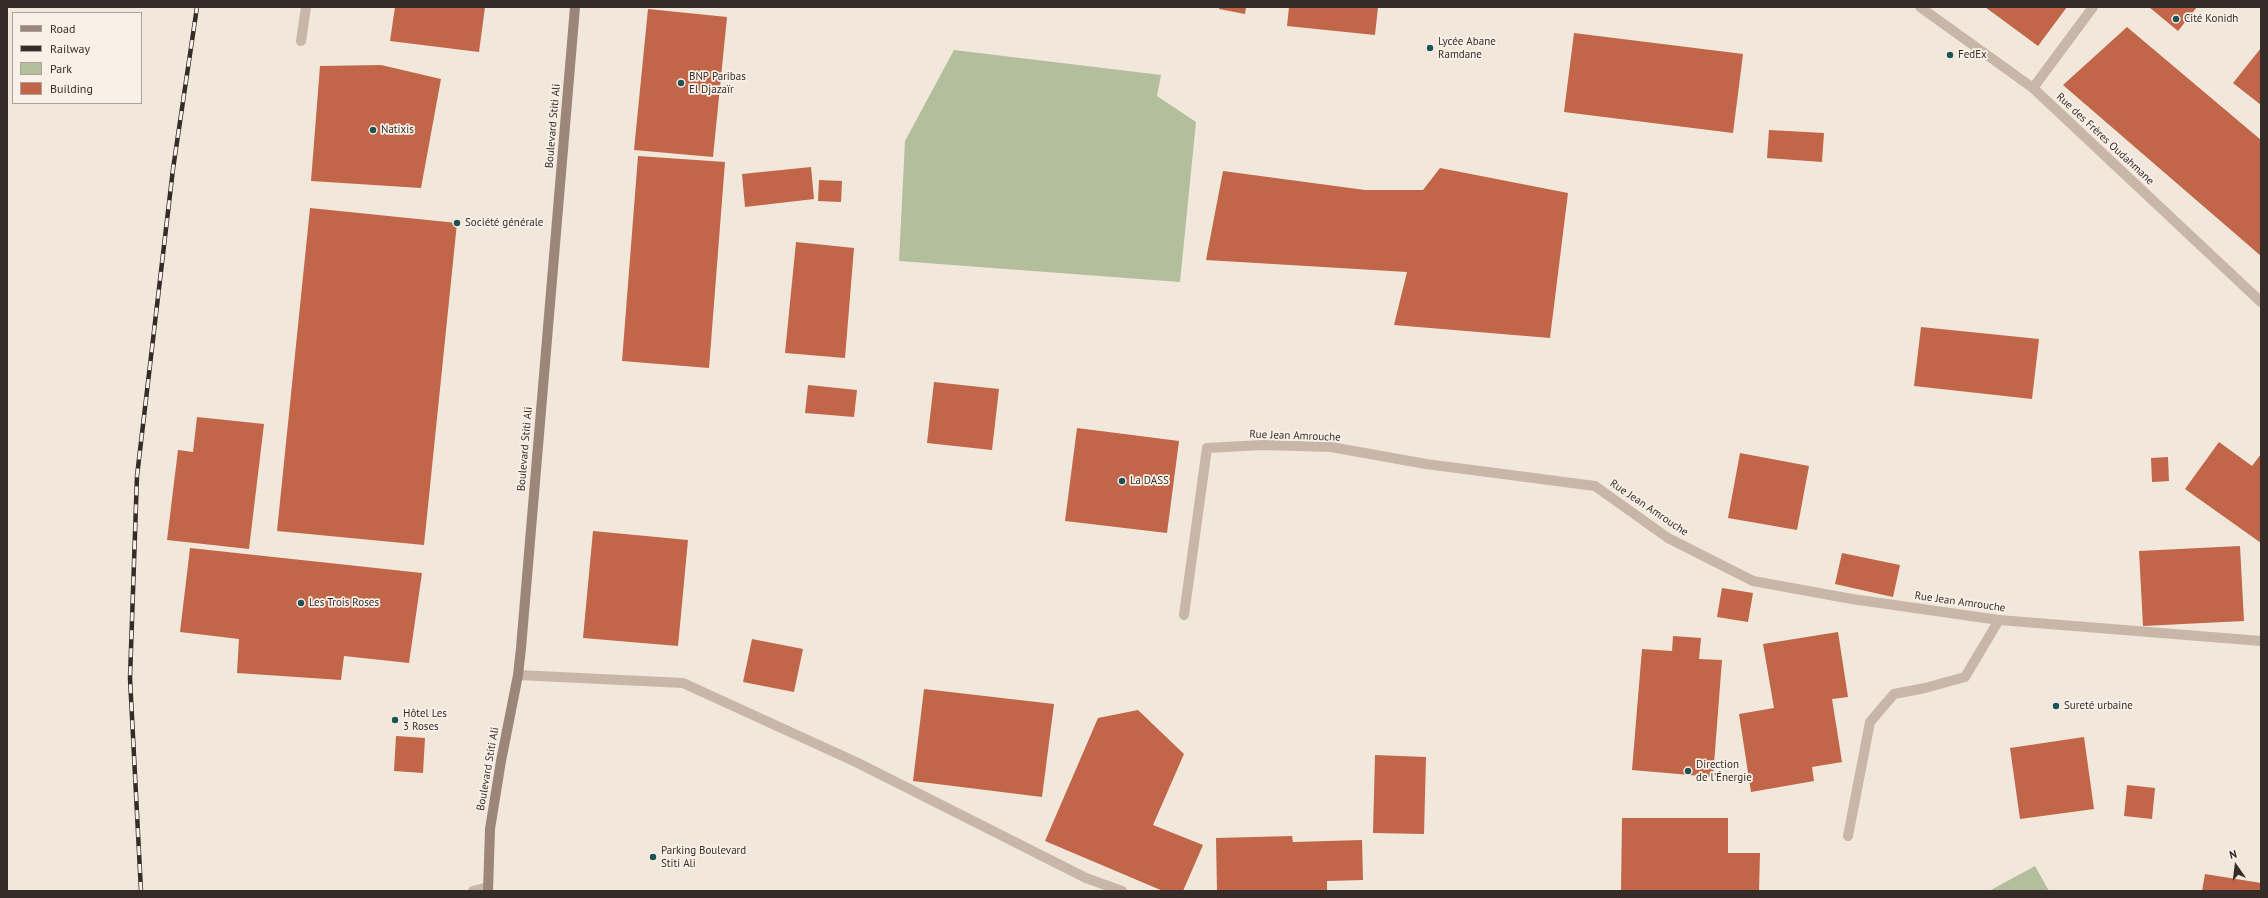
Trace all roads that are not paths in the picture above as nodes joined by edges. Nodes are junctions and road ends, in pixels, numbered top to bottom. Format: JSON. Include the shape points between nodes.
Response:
{"nodes":[{"id":1,"x":306,"y":7,"type":"edge"},
{"id":2,"x":575,"y":7,"type":"edge"},
{"id":3,"x":1920,"y":7,"type":"edge"},
{"id":4,"x":2093,"y":7,"type":"edge"},
{"id":5,"x":301,"y":41,"type":"dead end"},
{"id":6,"x":2033,"y":88,"type":"junction"},
{"id":7,"x":2261,"y":302,"type":"edge"},
{"id":8,"x":1184,"y":615,"type":"dead end"},
{"id":9,"x":1999,"y":620,"type":"junction"},
{"id":10,"x":2261,"y":641,"type":"edge"},
{"id":11,"x":518,"y":674,"type":"junction"},
{"id":12,"x":1848,"y":836,"type":"dead end"},
{"id":13,"x":488,"y":889,"type":"edge"},
{"id":14,"x":473,"y":891,"type":"edge"},
{"id":15,"x":1122,"y":891,"type":"edge"}],
"edges":[{"from":1,"to":5,"type":"street"},
{"from":2,"to":11,"type":"main road","name":"Boulevard Stiti Ali"},
{"from":3,"to":6,"type":"street","name":"Rue des Frères Oudahmane"},
{"from":4,"to":6,"type":"street"},
{"from":6,"to":7,"type":"street","name":"Rue des Frères Oudahmane"},
{"from":8,"to":9,"type":"street","name":"Rue Jean Amrouche","via":[[1207,448],[1262,445],[1331,447],[1426,464],[1595,486],[1668,538],[1753,581],[1852,599]]},
{"from":9,"to":10,"type":"street","name":"Rue Jean Amrouche"},
{"from":9,"to":12,"type":"street","via":[[1965,677],[1894,694],[1870,722]]},
{"from":11,"to":13,"type":"main road","name":"Boulevard Stiti Ali","via":[[490,829]]},
{"from":11,"to":15,"type":"street","via":[[683,683],[858,763],[1086,878]]},
{"from":13,"to":14,"type":"street"}]}
